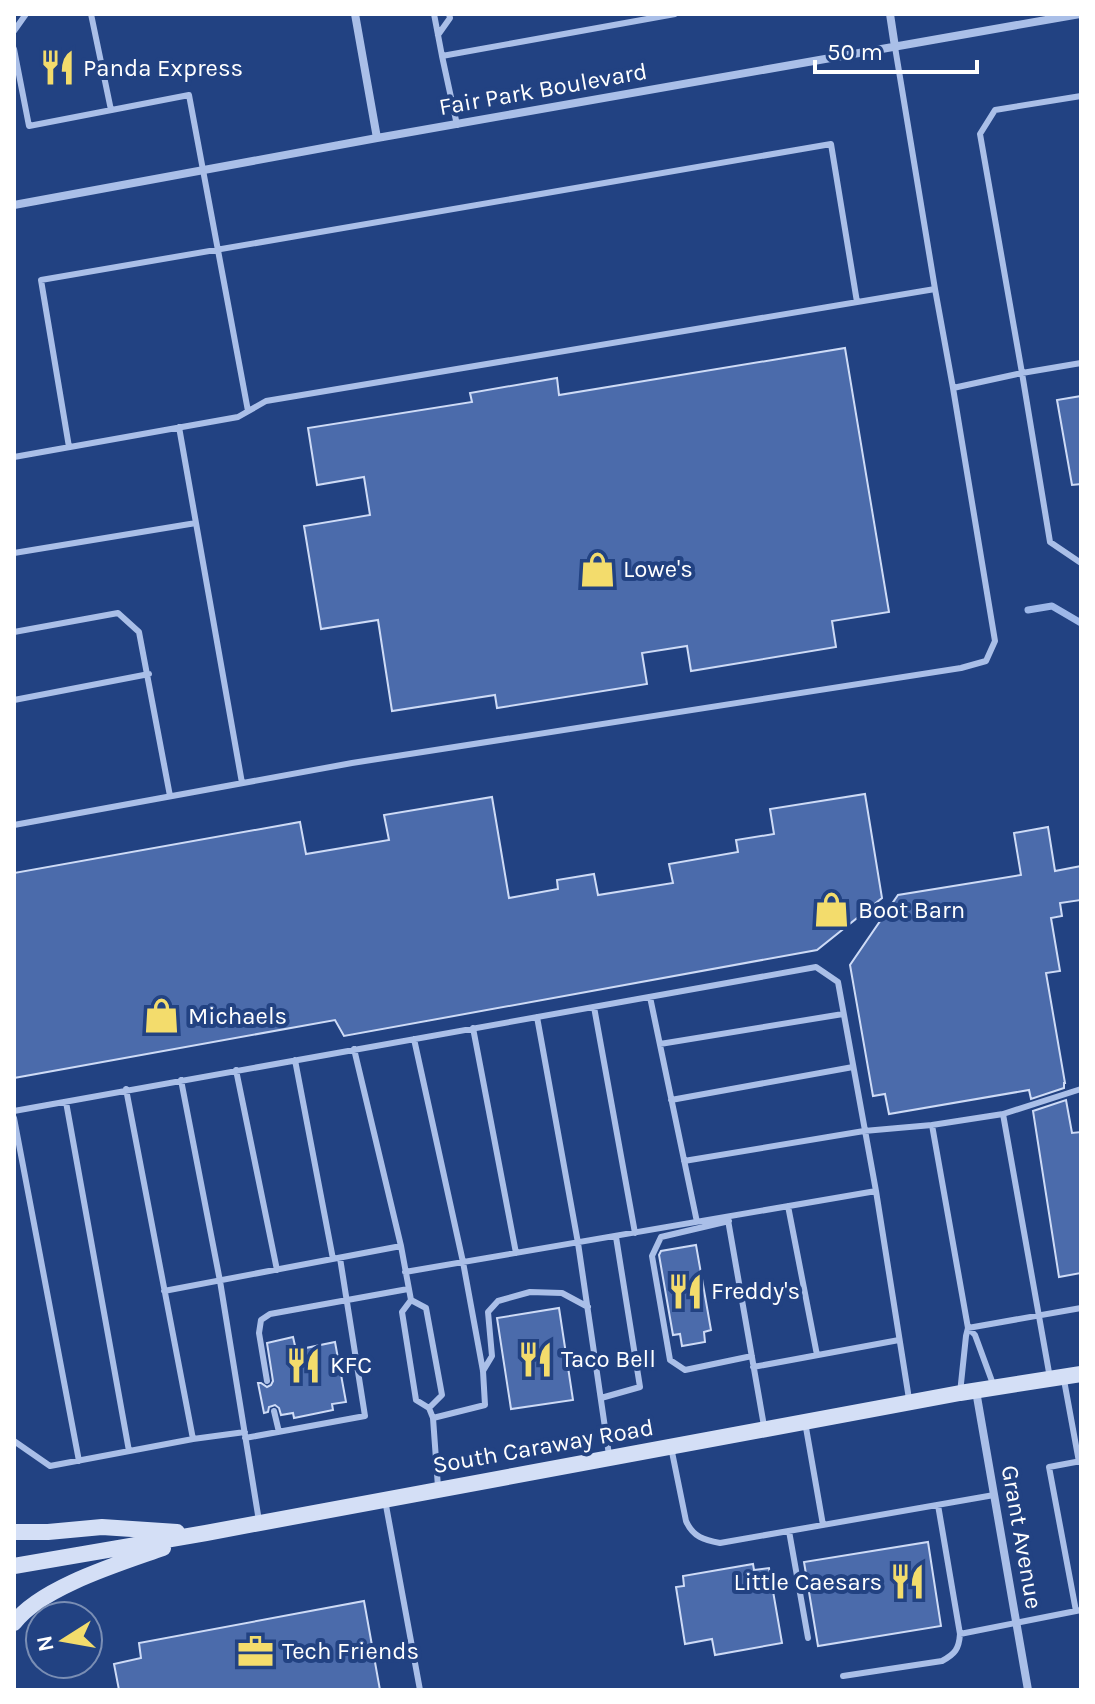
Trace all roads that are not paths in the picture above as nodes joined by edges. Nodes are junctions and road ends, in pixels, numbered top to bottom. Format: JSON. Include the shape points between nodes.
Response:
{"nodes":[{"id":1,"x":26,"y":14,"type":"edge"},
{"id":2,"x":91,"y":14,"type":"edge"},
{"id":3,"x":355,"y":14,"type":"edge"},
{"id":4,"x":434,"y":14,"type":"edge"},
{"id":5,"x":449,"y":14,"type":"edge"},
{"id":6,"x":675,"y":14,"type":"edge"},
{"id":7,"x":890,"y":14,"type":"edge"},
{"id":8,"x":1080,"y":14,"type":"edge"},
{"id":9,"x":14,"y":31,"type":"edge"},
{"id":10,"x":438,"y":35,"type":"junction"},
{"id":11,"x":895,"y":47,"type":"junction"},
{"id":12,"x":14,"y":49,"type":"edge"},
{"id":13,"x":442,"y":56,"type":"junction"},
{"id":14,"x":1081,"y":96,"type":"edge"},
{"id":15,"x":111,"y":110,"type":"junction"},
{"id":16,"x":457,"y":125,"type":"junction"},
{"id":17,"x":377,"y":138,"type":"junction"},
{"id":18,"x":203,"y":172,"type":"junction"},
{"id":19,"x":14,"y":205,"type":"edge"},
{"id":20,"x":217,"y":250,"type":"junction"},
{"id":21,"x":935,"y":289,"type":"junction"},
{"id":22,"x":857,"y":302,"type":"junction"},
{"id":23,"x":1081,"y":363,"type":"edge"},
{"id":24,"x":1022,"y":373,"type":"junction"},
{"id":25,"x":953,"y":388,"type":"junction"},
{"id":26,"x":248,"y":411,"type":"junction"},
{"id":27,"x":179,"y":427,"type":"junction"},
{"id":28,"x":69,"y":447,"type":"junction"},
{"id":29,"x":14,"y":457,"type":"edge"},
{"id":30,"x":196,"y":523,"type":"junction"},
{"id":31,"x":14,"y":553,"type":"edge"},
{"id":32,"x":1081,"y":563,"type":"edge"},
{"id":33,"x":14,"y":632,"type":"edge"},
{"id":34,"x":149,"y":674,"type":"junction"},
{"id":35,"x":14,"y":700,"type":"edge"},
{"id":36,"x":242,"y":783,"type":"junction"},
{"id":37,"x":170,"y":796,"type":"junction"},
{"id":38,"x":14,"y":825,"type":"edge"},
{"id":39,"x":650,"y":997,"type":"junction"},
{"id":40,"x":594,"y":1007,"type":"junction"},
{"id":41,"x":843,"y":1014,"type":"junction"},
{"id":42,"x":537,"y":1017,"type":"junction"},
{"id":43,"x":473,"y":1028,"type":"junction"},
{"id":44,"x":414,"y":1039,"type":"junction"},
{"id":45,"x":660,"y":1044,"type":"junction"},
{"id":46,"x":354,"y":1049,"type":"junction"},
{"id":47,"x":295,"y":1060,"type":"junction"},
{"id":48,"x":853,"y":1067,"type":"junction"},
{"id":49,"x":236,"y":1070,"type":"junction"},
{"id":50,"x":181,"y":1080,"type":"junction"},
{"id":51,"x":126,"y":1089,"type":"junction"},
{"id":52,"x":1081,"y":1089,"type":"edge"},
{"id":53,"x":671,"y":1100,"type":"junction"},
{"id":54,"x":66,"y":1102,"type":"junction"},
{"id":55,"x":14,"y":1111,"type":"edge"},
{"id":56,"x":1003,"y":1114,"type":"junction"},
{"id":57,"x":14,"y":1118,"type":"edge"},
{"id":58,"x":932,"y":1125,"type":"junction"},
{"id":59,"x":864,"y":1131,"type":"junction"},
{"id":60,"x":684,"y":1161,"type":"junction"},
{"id":61,"x":876,"y":1191,"type":"junction"},
{"id":62,"x":788,"y":1206,"type":"junction"},
{"id":63,"x":728,"y":1219,"type":"junction"},
{"id":64,"x":697,"y":1222,"type":"junction"},
{"id":65,"x":635,"y":1233,"type":"junction"},
{"id":66,"x":616,"y":1237,"type":"junction"},
{"id":67,"x":578,"y":1243,"type":"junction"},
{"id":68,"x":401,"y":1246,"type":"junction"},
{"id":69,"x":516,"y":1253,"type":"junction"},
{"id":70,"x":336,"y":1259,"type":"junction"},
{"id":71,"x":463,"y":1262,"type":"junction"},
{"id":72,"x":277,"y":1270,"type":"junction"},
{"id":73,"x":405,"y":1272,"type":"junction"},
{"id":74,"x":220,"y":1281,"type":"junction"},
{"id":75,"x":408,"y":1289,"type":"junction"},
{"id":76,"x":164,"y":1291,"type":"junction"},
{"id":77,"x":411,"y":1300,"type":"junction"},
{"id":78,"x":346,"y":1301,"type":"junction"},
{"id":79,"x":588,"y":1307,"type":"junction"},
{"id":80,"x":1081,"y":1308,"type":"edge"},
{"id":81,"x":1040,"y":1315,"type":"junction"},
{"id":82,"x":968,"y":1328,"type":"junction"},
{"id":83,"x":899,"y":1340,"type":"junction"},
{"id":84,"x":817,"y":1355,"type":"junction"},
{"id":85,"x":752,"y":1356,"type":"junction"},
{"id":86,"x":753,"y":1367,"type":"junction"},
{"id":87,"x":483,"y":1371,"type":"junction"},
{"id":88,"x":1081,"y":1374,"type":"edge"},
{"id":89,"x":1057,"y":1378,"type":"junction"},
{"id":90,"x":267,"y":1381,"type":"dead end"},
{"id":91,"x":995,"y":1387,"type":"junction"},
{"id":92,"x":968,"y":1392,"type":"junction"},
{"id":93,"x":601,"y":1398,"type":"junction"},
{"id":94,"x":909,"y":1403,"type":"junction"},
{"id":95,"x":429,"y":1408,"type":"junction"},
{"id":96,"x":274,"y":1411,"type":"dead end"},
{"id":97,"x":433,"y":1418,"type":"junction"},
{"id":98,"x":805,"y":1422,"type":"junction"},
{"id":99,"x":764,"y":1430,"type":"junction"},
{"id":100,"x":279,"y":1432,"type":"junction"},
{"id":101,"x":245,"y":1435,"type":"junction"},
{"id":102,"x":193,"y":1439,"type":"junction"},
{"id":103,"x":14,"y":1441,"type":"edge"},
{"id":104,"x":671,"y":1447,"type":"junction"},
{"id":105,"x":129,"y":1451,"type":"junction"},
{"id":106,"x":610,"y":1458,"type":"junction"},
{"id":107,"x":79,"y":1461,"type":"junction"},
{"id":108,"x":1080,"y":1461,"type":"edge"},
{"id":109,"x":438,"y":1490,"type":"junction"},
{"id":110,"x":994,"y":1495,"type":"junction"},
{"id":111,"x":385,"y":1500,"type":"junction"},
{"id":112,"x":938,"y":1505,"type":"junction"},
{"id":113,"x":259,"y":1523,"type":"junction"},
{"id":114,"x":823,"y":1525,"type":"junction"},
{"id":115,"x":789,"y":1531,"type":"junction"},
{"id":116,"x":14,"y":1532,"type":"edge"},
{"id":117,"x":206,"y":1533,"type":"junction"},
{"id":118,"x":14,"y":1566,"type":"edge"},
{"id":119,"x":1078,"y":1611,"type":"edge"},
{"id":120,"x":1016,"y":1622,"type":"junction"},
{"id":121,"x":14,"y":1623,"type":"edge"},
{"id":122,"x":960,"y":1634,"type":"junction"},
{"id":123,"x":808,"y":1638,"type":"dead end"},
{"id":124,"x":843,"y":1676,"type":"dead end"},
{"id":125,"x":420,"y":1690,"type":"edge"},
{"id":126,"x":1028,"y":1690,"type":"edge"}],
"edges":[{"from":1,"to":9,"type":"lane"},
{"from":2,"to":15,"type":"lane"},
{"from":3,"to":17,"type":"street"},
{"from":4,"to":10,"type":"lane"},
{"from":5,"to":10,"type":"lane"},
{"from":6,"to":13,"type":"lane"},
{"from":7,"to":11,"type":"street"},
{"from":8,"to":11,"type":"street","name":"Fair Park Boulevard"},
{"from":10,"to":13,"type":"lane"},
{"from":11,"to":16,"type":"street","name":"Fair Park Boulevard"},
{"from":11,"to":21,"type":"lane"},
{"from":12,"to":15,"type":"lane","via":[[29,126]]},
{"from":13,"to":16,"type":"lane"},
{"from":14,"to":24,"type":"lane","via":[[995,110],[980,134]]},
{"from":15,"to":18,"type":"lane","via":[[189,95]]},
{"from":16,"to":17,"type":"street","name":"Fair Park Boulevard"},
{"from":17,"to":18,"type":"street","name":"Fair Park Boulevard"},
{"from":18,"to":19,"type":"street","name":"Fair Park Boulevard"},
{"from":18,"to":20,"type":"lane"},
{"from":20,"to":22,"type":"lane","via":[[831,144]]},
{"from":20,"to":26,"type":"lane"},
{"from":20,"to":28,"type":"lane","via":[[41,280]]},
{"from":21,"to":22,"type":"lane"},
{"from":21,"to":25,"type":"lane"},
{"from":22,"to":26,"type":"lane","via":[[266,401]]},
{"from":23,"to":24,"type":"lane"},
{"from":24,"to":25,"type":"lane"},
{"from":24,"to":32,"type":"lane","via":[[1050,542]]},
{"from":25,"to":36,"type":"lane","via":[[995,641],[986,661]]},
{"from":26,"to":27,"type":"lane"},
{"from":27,"to":28,"type":"lane"},
{"from":27,"to":30,"type":"lane"},
{"from":28,"to":29,"type":"lane"},
{"from":30,"to":31,"type":"lane"},
{"from":30,"to":36,"type":"lane"},
{"from":33,"to":34,"type":"lane","via":[[118,613],[139,632]]},
{"from":34,"to":35,"type":"lane"},
{"from":34,"to":37,"type":"lane"},
{"from":36,"to":37,"type":"lane"},
{"from":37,"to":38,"type":"lane"},
{"from":39,"to":40,"type":"lane"},
{"from":39,"to":41,"type":"lane","via":[[816,967],[838,982]]},
{"from":39,"to":45,"type":"lane"},
{"from":40,"to":42,"type":"lane"},
{"from":40,"to":65,"type":"lane"},
{"from":41,"to":45,"type":"lane"},
{"from":41,"to":48,"type":"lane"},
{"from":42,"to":43,"type":"lane"},
{"from":42,"to":67,"type":"lane"},
{"from":43,"to":44,"type":"lane"},
{"from":43,"to":69,"type":"lane"},
{"from":44,"to":46,"type":"lane"},
{"from":44,"to":71,"type":"lane"},
{"from":45,"to":53,"type":"lane"},
{"from":46,"to":47,"type":"lane"},
{"from":46,"to":68,"type":"lane"},
{"from":47,"to":49,"type":"lane"},
{"from":47,"to":70,"type":"lane"},
{"from":48,"to":53,"type":"lane"},
{"from":48,"to":59,"type":"lane"},
{"from":49,"to":50,"type":"lane"},
{"from":49,"to":72,"type":"lane"},
{"from":50,"to":51,"type":"lane"},
{"from":50,"to":74,"type":"lane"},
{"from":51,"to":54,"type":"lane"},
{"from":51,"to":76,"type":"lane"},
{"from":52,"to":56,"type":"lane"},
{"from":53,"to":60,"type":"lane"},
{"from":54,"to":55,"type":"lane"},
{"from":54,"to":105,"type":"lane"},
{"from":56,"to":58,"type":"lane"},
{"from":56,"to":81,"type":"lane"},
{"from":57,"to":107,"type":"lane"},
{"from":58,"to":59,"type":"lane"},
{"from":58,"to":82,"type":"lane"},
{"from":59,"to":60,"type":"lane"},
{"from":59,"to":61,"type":"lane"},
{"from":60,"to":64,"type":"lane"},
{"from":61,"to":62,"type":"lane"},
{"from":61,"to":83,"type":"lane"},
{"from":62,"to":63,"type":"lane"},
{"from":62,"to":84,"type":"lane"},
{"from":63,"to":64,"type":"lane"},
{"from":63,"to":85,"type":"lane"},
{"from":63,"to":85,"type":"lane","via":[[661,1237],[652,1256],[670,1360],[685,1370]]},
{"from":64,"to":65,"type":"lane"},
{"from":65,"to":66,"type":"lane"},
{"from":66,"to":67,"type":"lane"},
{"from":66,"to":93,"type":"lane","via":[[640,1387]]},
{"from":67,"to":69,"type":"lane"},
{"from":67,"to":79,"type":"lane"},
{"from":68,"to":70,"type":"lane"},
{"from":68,"to":73,"type":"lane"},
{"from":69,"to":71,"type":"lane"},
{"from":70,"to":72,"type":"lane"},
{"from":70,"to":78,"type":"lane"},
{"from":71,"to":73,"type":"lane"},
{"from":71,"to":87,"type":"lane"},
{"from":72,"to":74,"type":"lane"},
{"from":73,"to":75,"type":"lane"},
{"from":74,"to":76,"type":"lane"},
{"from":74,"to":101,"type":"lane"},
{"from":75,"to":77,"type":"lane"},
{"from":75,"to":78,"type":"lane"},
{"from":76,"to":102,"type":"lane"},
{"from":77,"to":95,"type":"lane","via":[[402,1312],[416,1400]]},
{"from":77,"to":95,"type":"lane","via":[[426,1308],[442,1395]]},
{"from":78,"to":90,"type":"lane","via":[[261,1320]]},
{"from":78,"to":100,"type":"lane","via":[[365,1416]]},
{"from":79,"to":87,"type":"lane","via":[[562,1293],[530,1292],[498,1301],[488,1312],[492,1356]]},
{"from":79,"to":93,"type":"lane"},
{"from":80,"to":81,"type":"lane"},
{"from":81,"to":82,"type":"lane"},
{"from":81,"to":89,"type":"lane"},
{"from":82,"to":91,"type":"lane"},
{"from":82,"to":92,"type":"lane"},
{"from":83,"to":84,"type":"lane"},
{"from":83,"to":94,"type":"lane"},
{"from":84,"to":86,"type":"lane"},
{"from":85,"to":86,"type":"lane"},
{"from":86,"to":99,"type":"lane"},
{"from":87,"to":97,"type":"lane","via":[[485,1405]]},
{"from":88,"to":89,"type":"main road","name":"South Caraway Road"},
{"from":89,"to":91,"type":"main road","name":"South Caraway Road"},
{"from":89,"to":108,"type":"lane"},
{"from":91,"to":92,"type":"main road","name":"South Caraway Road"},
{"from":92,"to":94,"type":"main road","name":"South Caraway Road"},
{"from":92,"to":110,"type":"street","name":"Grant Avenue"},
{"from":93,"to":106,"type":"lane"},
{"from":94,"to":98,"type":"main road","name":"South Caraway Road"},
{"from":95,"to":97,"type":"lane"},
{"from":96,"to":100,"type":"lane"},
{"from":97,"to":109,"type":"lane"},
{"from":98,"to":99,"type":"main road","name":"South Caraway Road"},
{"from":98,"to":114,"type":"lane"},
{"from":99,"to":104,"type":"main road","name":"South Caraway Road"},
{"from":100,"to":101,"type":"lane"},
{"from":101,"to":102,"type":"lane"},
{"from":101,"to":113,"type":"lane"},
{"from":102,"to":105,"type":"lane"},
{"from":103,"to":107,"type":"lane","via":[[50,1466]]},
{"from":104,"to":106,"type":"main road","name":"South Caraway Road"},
{"from":104,"to":115,"type":"lane","via":[[686,1521],[697,1537],[720,1543]]},
{"from":105,"to":107,"type":"lane"},
{"from":106,"to":109,"type":"main road","name":"South Caraway Road"},
{"from":108,"to":119,"type":"lane","via":[[1049,1467]]},
{"from":109,"to":111,"type":"main road","name":"South Caraway Road"},
{"from":110,"to":112,"type":"lane"},
{"from":110,"to":120,"type":"street","name":"Grant Avenue"},
{"from":111,"to":113,"type":"main road","name":"South Caraway Road"},
{"from":111,"to":125,"type":"lane"},
{"from":112,"to":114,"type":"lane"},
{"from":112,"to":122,"type":"lane"},
{"from":113,"to":117,"type":"main road","name":"South Caraway Road"},
{"from":114,"to":115,"type":"lane"},
{"from":115,"to":123,"type":"lane"},
{"from":116,"to":117,"type":"main road","via":[[102,1527]]},
{"from":117,"to":118,"type":"main road","name":"South Caraway Road"},
{"from":117,"to":121,"type":"main road","via":[[50,1593]]},
{"from":119,"to":120,"type":"lane"},
{"from":120,"to":122,"type":"lane"},
{"from":120,"to":126,"type":"street","name":"Grant Avenue"},
{"from":122,"to":124,"type":"lane","via":[[959,1647],[942,1661]]}]}
